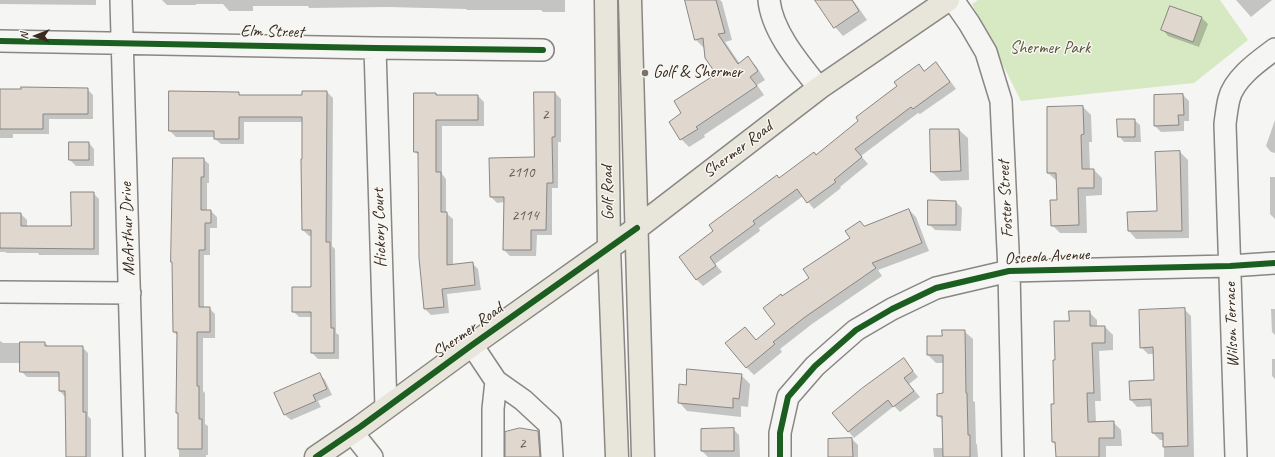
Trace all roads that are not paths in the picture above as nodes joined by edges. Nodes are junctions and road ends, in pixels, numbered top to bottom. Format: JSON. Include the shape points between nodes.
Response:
{"nodes":[{"id":1,"x":121,"y":0,"type":"edge"},
{"id":2,"x":606,"y":0,"type":"edge"},
{"id":3,"x":630,"y":0,"type":"edge"},
{"id":4,"x":769,"y":0,"type":"edge"},
{"id":5,"x":948,"y":0,"type":"edge"},
{"id":6,"x":953,"y":0,"type":"edge"},
{"id":7,"x":0,"y":41,"type":"edge"},
{"id":8,"x":123,"y":43,"type":"junction"},
{"id":9,"x":374,"y":48,"type":"junction"},
{"id":10,"x":1275,"y":48,"type":"edge"},
{"id":11,"x":543,"y":50,"type":"dead end"},
{"id":12,"x":819,"y":88,"type":"junction"},
{"id":13,"x":637,"y":228,"type":"junction"},
{"id":14,"x":609,"y":248,"type":"junction"},
{"id":15,"x":1275,"y":263,"type":"edge"},
{"id":16,"x":1230,"y":266,"type":"junction"},
{"id":17,"x":1009,"y":271,"type":"junction"},
{"id":18,"x":0,"y":292,"type":"edge"},
{"id":19,"x":130,"y":293,"type":"junction"},
{"id":20,"x":472,"y":345,"type":"junction"},
{"id":21,"x":496,"y":381,"type":"junction"},
{"id":22,"x":386,"y":408,"type":"junction"},
{"id":23,"x":352,"y":432,"type":"junction"},
{"id":24,"x":134,"y":457,"type":"edge"},
{"id":25,"x":316,"y":457,"type":"edge"},
{"id":26,"x":372,"y":457,"type":"edge"},
{"id":27,"x":493,"y":457,"type":"edge"},
{"id":28,"x":552,"y":457,"type":"edge"},
{"id":29,"x":617,"y":457,"type":"edge"},
{"id":30,"x":643,"y":457,"type":"edge"},
{"id":31,"x":780,"y":457,"type":"edge"},
{"id":32,"x":1013,"y":457,"type":"edge"},
{"id":33,"x":1236,"y":457,"type":"edge"}],
"edges":[{"from":1,"to":8,"type":"street","name":"McArthur Drive"},
{"from":2,"to":14,"type":"main road","name":"Golf Road"},
{"from":3,"to":13,"type":"main road","name":"Golf Road"},
{"from":4,"to":12,"type":"street","via":[[777,28],[794,56]]},
{"from":5,"to":12,"type":"main road","name":"Shermer Road"},
{"from":6,"to":17,"type":"street","name":"Foster Street","via":[[986,52],[1001,101]]},
{"from":7,"to":8,"type":"street","name":"Elm Street"},
{"from":8,"to":9,"type":"street","name":"Elm Street"},
{"from":8,"to":19,"type":"street","name":"McArthur Drive"},
{"from":9,"to":11,"type":"street","name":"Elm Street"},
{"from":9,"to":22,"type":"street","name":"Hickory Court"},
{"from":10,"to":16,"type":"street","name":"Wilson Terrace","via":[[1241,78],[1229,98],[1225,124]]},
{"from":12,"to":13,"type":"main road","name":"Shermer Road"},
{"from":13,"to":14,"type":"main road","name":"Shermer Road"},
{"from":13,"to":30,"type":"main road","name":"Golf Road"},
{"from":14,"to":20,"type":"main road","name":"Shermer Road"},
{"from":14,"to":29,"type":"main road","name":"Golf Road"},
{"from":15,"to":16,"type":"street","name":"Osceola Avenue"},
{"from":16,"to":17,"type":"street","name":"Osceola Avenue"},
{"from":16,"to":33,"type":"street","name":"Wilson Terrace"},
{"from":17,"to":31,"type":"street","name":"Osceola Avenue","via":[[936,288],[856,330],[815,366],[788,397],[780,433]]},
{"from":17,"to":32,"type":"street","name":"Foster Street"},
{"from":18,"to":19,"type":"street"},
{"from":19,"to":24,"type":"street","name":"McArthur Drive"},
{"from":20,"to":21,"type":"street"},
{"from":20,"to":22,"type":"main road","name":"Shermer Road"},
{"from":21,"to":27,"type":"street"},
{"from":21,"to":28,"type":"street","via":[[523,400],[550,425]]},
{"from":22,"to":23,"type":"main road","name":"Shermer Road"},
{"from":23,"to":25,"type":"main road","name":"Shermer Road"},
{"from":23,"to":26,"type":"street"}]}
